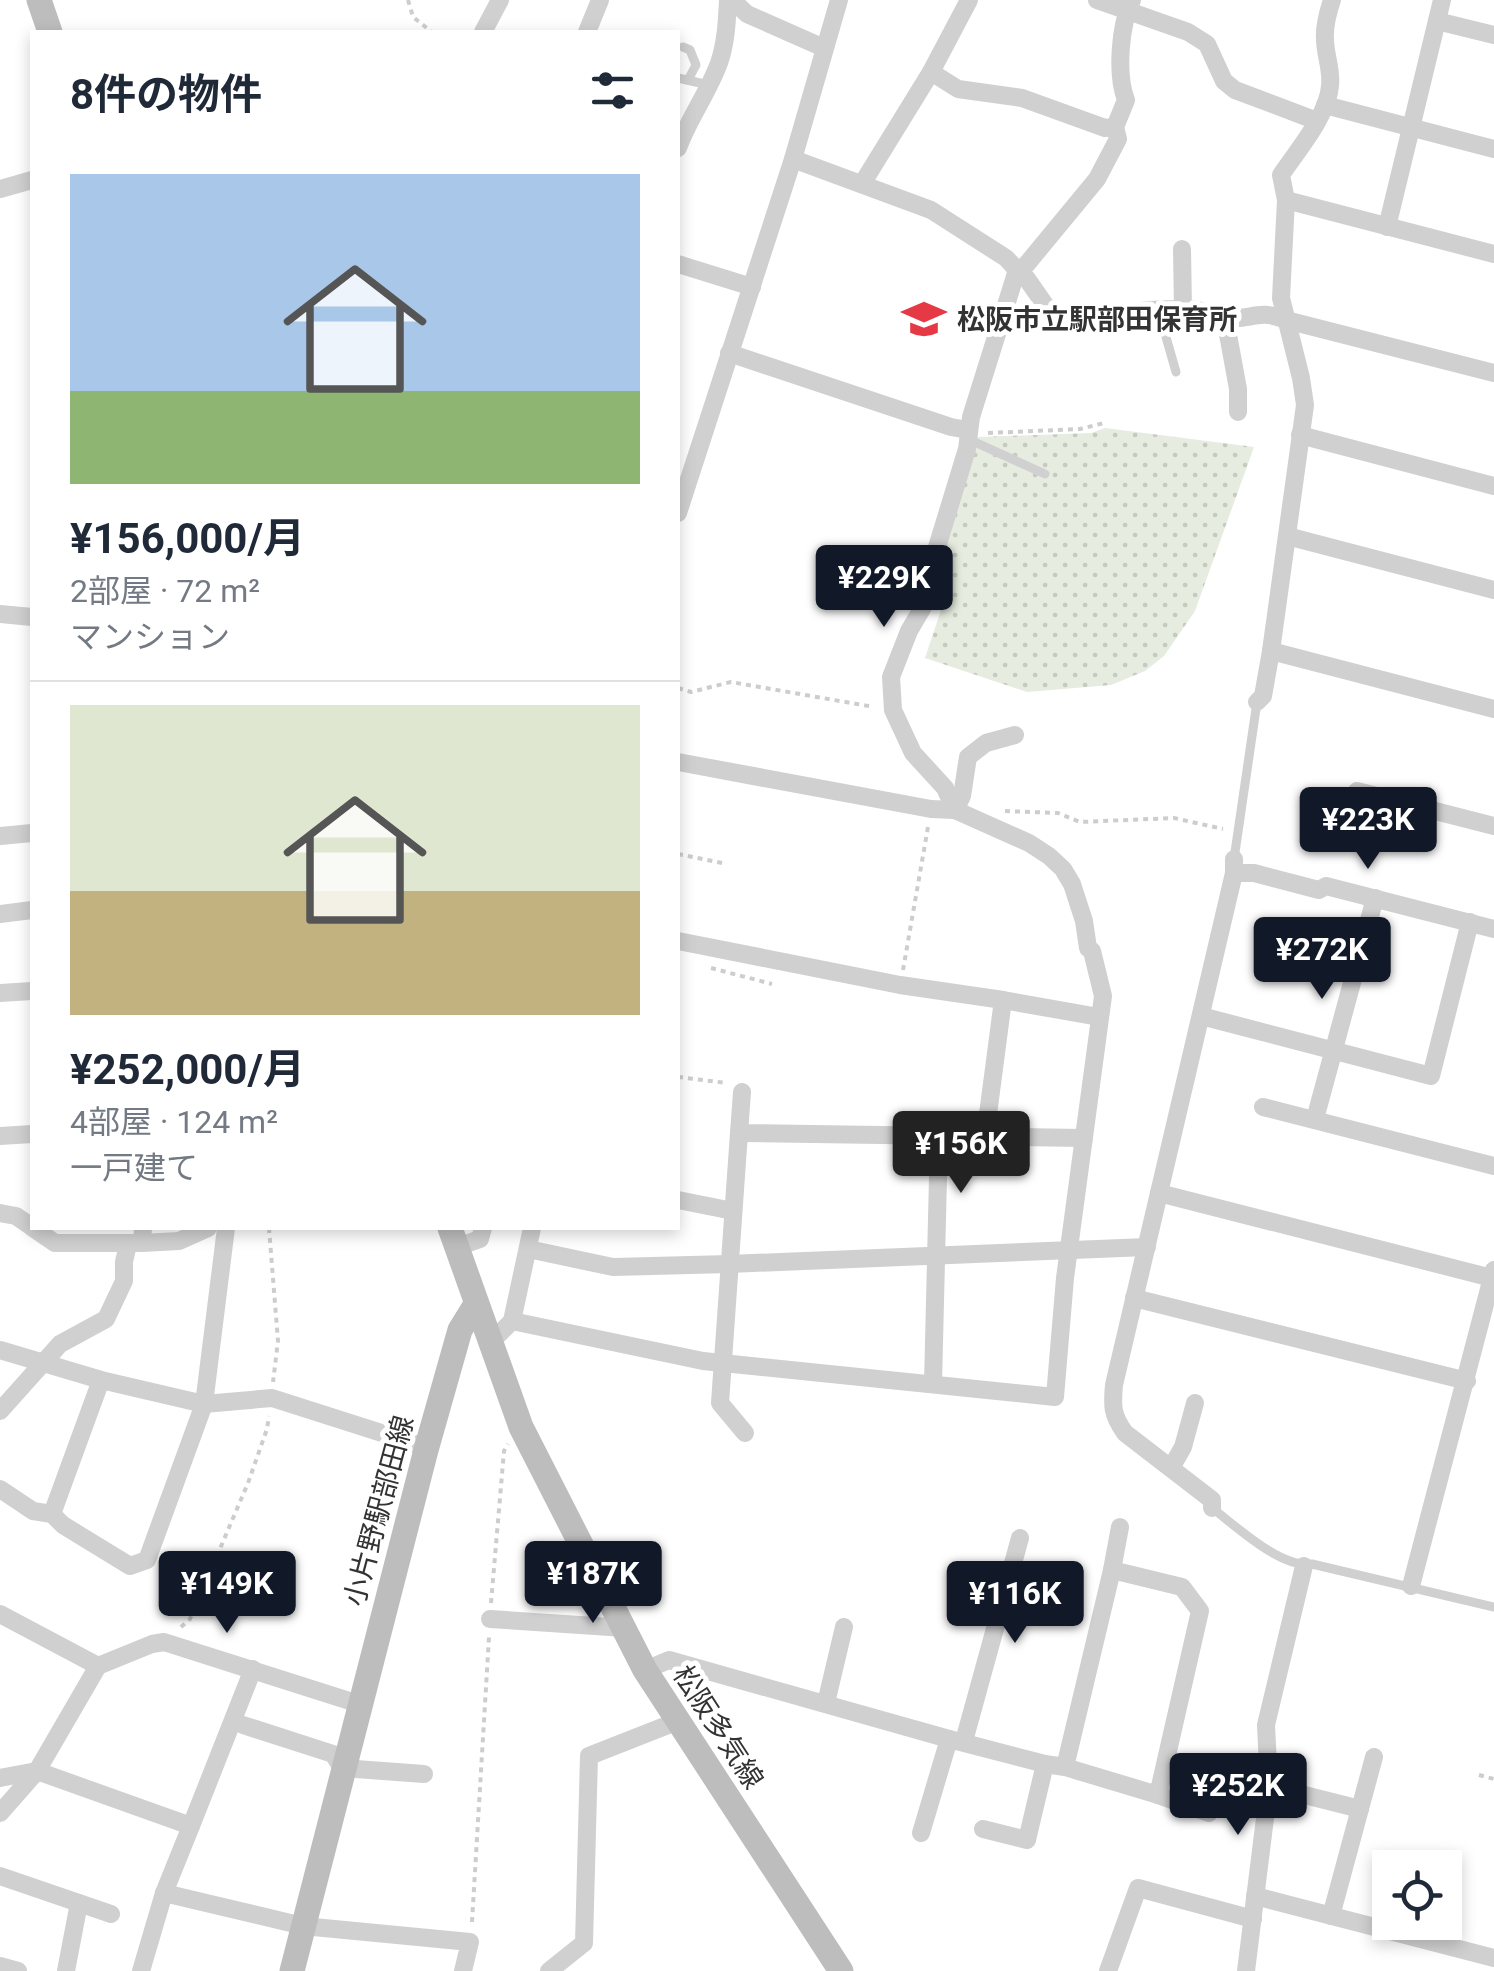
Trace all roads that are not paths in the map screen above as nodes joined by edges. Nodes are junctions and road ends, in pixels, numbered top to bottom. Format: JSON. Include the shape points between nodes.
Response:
{"nodes":[{"id":1,"x":40,"y":0,"type":"edge"},
{"id":2,"x":500,"y":0,"type":"edge"},
{"id":3,"x":600,"y":0,"type":"edge"},
{"id":4,"x":730,"y":0,"type":"edge"},
{"id":5,"x":840,"y":0,"type":"edge"},
{"id":6,"x":969,"y":0,"type":"edge"},
{"id":7,"x":1097,"y":0,"type":"edge"},
{"id":8,"x":1332,"y":0,"type":"edge"},
{"id":9,"x":1442,"y":0,"type":"edge"},
{"id":10,"x":1130,"y":5,"type":"edge"},
{"id":11,"x":747,"y":14,"type":"junction"},
{"id":12,"x":1437,"y":20,"type":"junction"},
{"id":13,"x":726,"y":27,"type":"junction"},
{"id":14,"x":49,"y":30,"type":"edge"},
{"id":15,"x":484,"y":30,"type":"edge"},
{"id":16,"x":588,"y":30,"type":"edge"},
{"id":17,"x":1494,"y":36,"type":"edge"},
{"id":18,"x":682,"y":47,"type":"dead end"},
{"id":19,"x":824,"y":48,"type":"junction"},
{"id":20,"x":931,"y":72,"type":"junction"},
{"id":21,"x":683,"y":79,"type":"edge"},
{"id":22,"x":709,"y":85,"type":"junction"},
{"id":23,"x":1321,"y":113,"type":"junction"},
{"id":24,"x":1412,"y":126,"type":"junction"},
{"id":25,"x":1116,"y":128,"type":"junction"},
{"id":26,"x":680,"y":142,"type":"edge"},
{"id":27,"x":1494,"y":149,"type":"edge"},
{"id":28,"x":793,"y":159,"type":"junction"},
{"id":29,"x":30,"y":181,"type":"edge"},
{"id":30,"x":862,"y":184,"type":"junction"},
{"id":31,"x":0,"y":189,"type":"edge"},
{"id":32,"x":1286,"y":200,"type":"junction"},
{"id":33,"x":1387,"y":226,"type":"junction"},
{"id":34,"x":1182,"y":249,"type":"dead end"},
{"id":35,"x":1494,"y":254,"type":"edge"},
{"id":36,"x":680,"y":265,"type":"edge"},
{"id":37,"x":1017,"y":270,"type":"junction"},
{"id":38,"x":752,"y":287,"type":"junction"},
{"id":39,"x":1183,"y":309,"type":"junction"},
{"id":40,"x":1225,"y":318,"type":"junction"},
{"id":41,"x":1107,"y":319,"type":"junction"},
{"id":42,"x":1286,"y":320,"type":"junction"},
{"id":43,"x":729,"y":353,"type":"junction"},
{"id":44,"x":1176,"y":372,"type":"dead end"},
{"id":45,"x":1494,"y":373,"type":"edge"},
{"id":46,"x":1238,"y":412,"type":"dead end"},
{"id":47,"x":968,"y":434,"type":"junction"},
{"id":48,"x":1300,"y":436,"type":"junction"},
{"id":49,"x":1044,"y":474,"type":"dead end"},
{"id":50,"x":1494,"y":486,"type":"edge"},
{"id":51,"x":680,"y":507,"type":"edge"},
{"id":52,"x":1287,"y":536,"type":"junction"},
{"id":53,"x":1494,"y":590,"type":"edge"},
{"id":54,"x":0,"y":614,"type":"edge"},
{"id":55,"x":30,"y":617,"type":"edge"},
{"id":56,"x":1271,"y":651,"type":"junction"},
{"id":57,"x":1256,"y":702,"type":"joint"},
{"id":58,"x":1494,"y":709,"type":"edge"},
{"id":59,"x":1015,"y":735,"type":"dead end"},
{"id":60,"x":680,"y":762,"type":"edge"},
{"id":61,"x":1357,"y":791,"type":"dead end"},
{"id":62,"x":955,"y":810,"type":"junction"},
{"id":63,"x":1494,"y":826,"type":"edge"},
{"id":64,"x":30,"y":833,"type":"edge"},
{"id":65,"x":0,"y":836,"type":"edge"},
{"id":66,"x":1234,"y":866,"type":"junction"},
{"id":67,"x":1375,"y":898,"type":"junction"},
{"id":68,"x":30,"y":910,"type":"edge"},
{"id":69,"x":0,"y":914,"type":"edge"},
{"id":70,"x":1470,"y":922,"type":"junction"},
{"id":71,"x":1494,"y":929,"type":"edge"},
{"id":72,"x":680,"y":941,"type":"edge"},
{"id":73,"x":0,"y":993,"type":"edge"},
{"id":74,"x":30,"y":993,"type":"edge"},
{"id":75,"x":1003,"y":1000,"type":"junction"},
{"id":76,"x":1200,"y":1016,"type":"junction"},
{"id":77,"x":1099,"y":1017,"type":"junction"},
{"id":78,"x":1333,"y":1051,"type":"junction"},
{"id":79,"x":742,"y":1088,"type":"road end"},
{"id":80,"x":1263,"y":1106,"type":"dead end"},
{"id":81,"x":1314,"y":1119,"type":"junction"},
{"id":82,"x":738,"y":1133,"type":"junction"},
{"id":83,"x":30,"y":1134,"type":"edge"},
{"id":84,"x":0,"y":1136,"type":"edge"},
{"id":85,"x":939,"y":1136,"type":"junction"},
{"id":86,"x":985,"y":1136,"type":"junction"},
{"id":87,"x":1084,"y":1138,"type":"junction"},
{"id":88,"x":1494,"y":1166,"type":"edge"},
{"id":89,"x":1159,"y":1193,"type":"junction"},
{"id":90,"x":680,"y":1200,"type":"edge"},
{"id":91,"x":733,"y":1211,"type":"junction"},
{"id":92,"x":0,"y":1213,"type":"edge"},
{"id":93,"x":30,"y":1225,"type":"edge"},
{"id":94,"x":37,"y":1230,"type":"edge"},
{"id":95,"x":204,"y":1230,"type":"edge"},
{"id":96,"x":226,"y":1230,"type":"edge"},
{"id":97,"x":482,"y":1230,"type":"edge"},
{"id":98,"x":532,"y":1230,"type":"edge"},
{"id":99,"x":454,"y":1237,"type":"edge"},
{"id":100,"x":138,"y":1238,"type":"edge"},
{"id":101,"x":1147,"y":1247,"type":"junction"},
{"id":102,"x":528,"y":1249,"type":"junction"},
{"id":103,"x":1070,"y":1250,"type":"junction"},
{"id":104,"x":936,"y":1256,"type":"junction"},
{"id":105,"x":729,"y":1264,"type":"junction"},
{"id":106,"x":1493,"y":1273,"type":"edge"},
{"id":107,"x":1134,"y":1298,"type":"junction"},
{"id":108,"x":476,"y":1304,"type":"junction"},
{"id":109,"x":512,"y":1321,"type":"junction"},
{"id":110,"x":492,"y":1340,"type":"junction"},
{"id":111,"x":0,"y":1350,"type":"edge"},
{"id":112,"x":44,"y":1361,"type":"junction"},
{"id":113,"x":722,"y":1364,"type":"junction"},
{"id":114,"x":101,"y":1380,"type":"junction"},
{"id":115,"x":1466,"y":1381,"type":"junction"},
{"id":116,"x":933,"y":1384,"type":"junction"},
{"id":117,"x":1195,"y":1403,"type":"dead end"},
{"id":118,"x":204,"y":1404,"type":"junction"},
{"id":119,"x":0,"y":1411,"type":"edge"},
{"id":120,"x":745,"y":1433,"type":"dead end"},
{"id":121,"x":426,"y":1450,"type":"junction"},
{"id":122,"x":1170,"y":1468,"type":"junction"},
{"id":123,"x":0,"y":1490,"type":"edge"},
{"id":124,"x":1212,"y":1508,"type":"joint"},
{"id":125,"x":52,"y":1514,"type":"junction"},
{"id":126,"x":1120,"y":1527,"type":"dead end"},
{"id":127,"x":1020,"y":1538,"type":"dead end"},
{"id":128,"x":1304,"y":1566,"type":"junction"},
{"id":129,"x":1112,"y":1570,"type":"junction"},
{"id":130,"x":1411,"y":1586,"type":"junction"},
{"id":131,"x":1494,"y":1607,"type":"edge"},
{"id":132,"x":0,"y":1614,"type":"edge"},
{"id":133,"x":490,"y":1619,"type":"road end"},
{"id":134,"x":844,"y":1627,"type":"dead end"},
{"id":135,"x":625,"y":1628,"type":"junction"},
{"id":136,"x":98,"y":1666,"type":"junction"},
{"id":137,"x":253,"y":1669,"type":"junction"},
{"id":138,"x":645,"y":1670,"type":"junction"},
{"id":139,"x":826,"y":1703,"type":"junction"},
{"id":140,"x":359,"y":1704,"type":"junction"},
{"id":141,"x":678,"y":1721,"type":"junction"},
{"id":142,"x":243,"y":1725,"type":"dead end"},
{"id":143,"x":956,"y":1740,"type":"junction"},
{"id":144,"x":1374,"y":1757,"type":"dead end"},
{"id":145,"x":1045,"y":1764,"type":"junction"},
{"id":146,"x":1065,"y":1766,"type":"junction"},
{"id":147,"x":342,"y":1768,"type":"junction"},
{"id":148,"x":37,"y":1771,"type":"junction"},
{"id":149,"x":424,"y":1774,"type":"dead end"},
{"id":150,"x":0,"y":1778,"type":"edge"},
{"id":151,"x":1268,"y":1786,"type":"junction"},
{"id":152,"x":1158,"y":1795,"type":"junction"},
{"id":153,"x":1360,"y":1809,"type":"junction"},
{"id":154,"x":0,"y":1813,"type":"edge"},
{"id":155,"x":1209,"y":1813,"type":"dead end"},
{"id":156,"x":191,"y":1826,"type":"junction"},
{"id":157,"x":984,"y":1828,"type":"dead end"},
{"id":158,"x":921,"y":1833,"type":"dead end"},
{"id":159,"x":0,"y":1876,"type":"edge"},
{"id":160,"x":164,"y":1893,"type":"junction"},
{"id":161,"x":1255,"y":1896,"type":"junction"},
{"id":162,"x":79,"y":1904,"type":"junction"},
{"id":163,"x":112,"y":1914,"type":"dead end"},
{"id":164,"x":1332,"y":1916,"type":"junction"},
{"id":165,"x":1253,"y":1918,"type":"junction"},
{"id":166,"x":303,"y":1926,"type":"junction"},
{"id":167,"x":1486,"y":1962,"type":"edge"},
{"id":168,"x":0,"y":1966,"type":"edge"},
{"id":169,"x":18,"y":1971,"type":"edge"},
{"id":170,"x":66,"y":1971,"type":"edge"},
{"id":171,"x":141,"y":1971,"type":"edge"},
{"id":172,"x":292,"y":1971,"type":"edge"},
{"id":173,"x":463,"y":1971,"type":"edge"},
{"id":174,"x":550,"y":1971,"type":"edge"},
{"id":175,"x":841,"y":1971,"type":"edge"},
{"id":176,"x":1108,"y":1971,"type":"edge"},
{"id":177,"x":1246,"y":1971,"type":"edge"}],
"edges":[{"from":1,"to":14,"type":"main road"},
{"from":2,"to":15,"type":"street"},
{"from":3,"to":16,"type":"street"},
{"from":4,"to":11,"type":"street"},
{"from":4,"to":13,"type":"street"},
{"from":5,"to":19,"type":"street"},
{"from":6,"to":20,"type":"street"},
{"from":7,"to":10,"type":"street"},
{"from":8,"to":23,"type":"street","via":[[1324,41],[1330,88]]},
{"from":9,"to":12,"type":"street"},
{"from":10,"to":23,"type":"street","via":[[1207,44],[1224,81],[1236,90]]},
{"from":10,"to":25,"type":"street","via":[[1123,22],[1126,100]]},
{"from":11,"to":13,"type":"street"},
{"from":11,"to":19,"type":"street"},
{"from":12,"to":17,"type":"street"},
{"from":12,"to":24,"type":"street"},
{"from":13,"to":22,"type":"street"},
{"from":18,"to":21,"type":"lane","via":[[696,65]]},
{"from":19,"to":28,"type":"street"},
{"from":20,"to":25,"type":"street","via":[[958,89],[1022,98]]},
{"from":20,"to":30,"type":"street"},
{"from":21,"to":22,"type":"lane"},
{"from":22,"to":26,"type":"street"},
{"from":23,"to":24,"type":"street"},
{"from":23,"to":32,"type":"street","via":[[1281,176]]},
{"from":24,"to":27,"type":"street"},
{"from":24,"to":33,"type":"street"},
{"from":25,"to":37,"type":"street","via":[[1118,138],[1097,179]]},
{"from":28,"to":30,"type":"street"},
{"from":28,"to":38,"type":"street"},
{"from":29,"to":31,"type":"street"},
{"from":30,"to":37,"type":"street","via":[[931,210]]},
{"from":32,"to":33,"type":"street"},
{"from":32,"to":42,"type":"street","via":[[1280,283]]},
{"from":33,"to":35,"type":"street"},
{"from":34,"to":39,"type":"street"},
{"from":36,"to":38,"type":"street"},
{"from":37,"to":41,"type":"street","via":[[1050,312]]},
{"from":37,"to":47,"type":"street"},
{"from":38,"to":43,"type":"street"},
{"from":39,"to":40,"type":"street"},
{"from":39,"to":41,"type":"street"},
{"from":40,"to":42,"type":"street","via":[[1270,314]]},
{"from":40,"to":46,"type":"street"},
{"from":41,"to":44,"type":"lane","via":[[1162,323]]},
{"from":42,"to":45,"type":"street"},
{"from":42,"to":48,"type":"street","via":[[1304,394]]},
{"from":43,"to":47,"type":"street"},
{"from":43,"to":51,"type":"street"},
{"from":47,"to":49,"type":"lane"},
{"from":47,"to":62,"type":"street","via":[[923,607],[890,688],[913,754],[945,788]]},
{"from":48,"to":50,"type":"street"},
{"from":48,"to":52,"type":"street"},
{"from":52,"to":53,"type":"street"},
{"from":52,"to":56,"type":"street"},
{"from":54,"to":55,"type":"street"},
{"from":56,"to":57,"type":"street","via":[[1263,696]]},
{"from":56,"to":58,"type":"street"},
{"from":57,"to":66,"type":"lane"},
{"from":59,"to":62,"type":"street","via":[[986,743],[968,757]]},
{"from":60,"to":62,"type":"street"},
{"from":61,"to":63,"type":"street"},
{"from":62,"to":77,"type":"street","via":[[1029,844],[1063,869],[1103,996]]},
{"from":64,"to":65,"type":"street"},
{"from":66,"to":67,"type":"street"},
{"from":66,"to":76,"type":"street"},
{"from":67,"to":70,"type":"street"},
{"from":67,"to":78,"type":"street"},
{"from":68,"to":69,"type":"street"},
{"from":70,"to":71,"type":"street"},
{"from":70,"to":78,"type":"street","via":[[1431,1076]]},
{"from":72,"to":75,"type":"street"},
{"from":73,"to":74,"type":"street"},
{"from":75,"to":77,"type":"street"},
{"from":75,"to":86,"type":"street"},
{"from":76,"to":78,"type":"street"},
{"from":76,"to":89,"type":"street"},
{"from":77,"to":87,"type":"street"},
{"from":78,"to":81,"type":"street"},
{"from":79,"to":82,"type":"street"},
{"from":80,"to":81,"type":"street"},
{"from":81,"to":88,"type":"street"},
{"from":82,"to":85,"type":"street"},
{"from":82,"to":91,"type":"street"},
{"from":83,"to":84,"type":"street"},
{"from":85,"to":86,"type":"street"},
{"from":85,"to":104,"type":"street"},
{"from":86,"to":87,"type":"street"},
{"from":87,"to":103,"type":"street"},
{"from":89,"to":101,"type":"street"},
{"from":89,"to":106,"type":"street"},
{"from":90,"to":91,"type":"street"},
{"from":91,"to":105,"type":"street"},
{"from":92,"to":93,"type":"street"},
{"from":94,"to":100,"type":"street","via":[[55,1243]]},
{"from":95,"to":100,"type":"street","via":[[179,1241]]},
{"from":96,"to":118,"type":"street"},
{"from":97,"to":99,"type":"street","via":[[480,1239]]},
{"from":98,"to":102,"type":"street"},
{"from":99,"to":108,"type":"main road","name":"松阪多気線"},
{"from":100,"to":112,"type":"street","via":[[106,1319],[60,1344]]},
{"from":101,"to":103,"type":"street"},
{"from":101,"to":107,"type":"street"},
{"from":102,"to":105,"type":"street","via":[[612,1267]]},
{"from":102,"to":109,"type":"street"},
{"from":103,"to":104,"type":"street"},
{"from":103,"to":116,"type":"street","via":[[1055,1397]]},
{"from":104,"to":105,"type":"street"},
{"from":104,"to":116,"type":"street"},
{"from":105,"to":113,"type":"street"},
{"from":106,"to":115,"type":"street"},
{"from":107,"to":115,"type":"street"},
{"from":107,"to":122,"type":"street","via":[[1112,1406],[1125,1433]]},
{"from":108,"to":110,"type":"main road","name":"松阪多気線"},
{"from":108,"to":121,"type":"main road","name":"小片野駅部田線","via":[[460,1330]]},
{"from":109,"to":110,"type":"street"},
{"from":109,"to":113,"type":"street"},
{"from":110,"to":135,"type":"main road","name":"松阪多気線","via":[[521,1426]]},
{"from":111,"to":112,"type":"street"},
{"from":112,"to":114,"type":"street"},
{"from":112,"to":119,"type":"street"},
{"from":113,"to":116,"type":"street"},
{"from":113,"to":120,"type":"street","via":[[720,1403]]},
{"from":114,"to":118,"type":"street"},
{"from":114,"to":125,"type":"street"},
{"from":115,"to":130,"type":"street"},
{"from":117,"to":122,"type":"street"},
{"from":118,"to":121,"type":"street","via":[[272,1398]]},
{"from":118,"to":125,"type":"street","via":[[148,1560],[130,1566]]},
{"from":121,"to":140,"type":"main road","name":"小片野駅部田線"},
{"from":122,"to":124,"type":"street","via":[[1212,1500]]},
{"from":123,"to":125,"type":"street","via":[[33,1511]]},
{"from":124,"to":128,"type":"lane","via":[[1268,1551]]},
{"from":126,"to":129,"type":"street"},
{"from":127,"to":143,"type":"street"},
{"from":128,"to":130,"type":"lane"},
{"from":128,"to":151,"type":"street","via":[[1266,1725]]},
{"from":129,"to":146,"type":"street"},
{"from":129,"to":152,"type":"street","via":[[1182,1586],[1200,1611]]},
{"from":130,"to":131,"type":"lane"},
{"from":132,"to":136,"type":"street"},
{"from":133,"to":135,"type":"street"},
{"from":134,"to":139,"type":"street"},
{"from":135,"to":138,"type":"main road","name":"松阪多気線"},
{"from":136,"to":137,"type":"street","via":[[164,1642]]},
{"from":136,"to":148,"type":"street"},
{"from":137,"to":140,"type":"street"},
{"from":137,"to":156,"type":"street"},
{"from":138,"to":139,"type":"street","via":[[669,1660]]},
{"from":138,"to":141,"type":"main road","name":"松阪多気線"},
{"from":139,"to":143,"type":"street"},
{"from":140,"to":147,"type":"main road","name":"小片野駅部田線"},
{"from":141,"to":174,"type":"street","via":[[589,1756],[584,1943]]},
{"from":141,"to":175,"type":"main road","name":"松阪多気線"},
{"from":142,"to":147,"type":"street","via":[[334,1754]]},
{"from":143,"to":145,"type":"street"},
{"from":143,"to":158,"type":"street"},
{"from":144,"to":153,"type":"street"},
{"from":145,"to":146,"type":"street"},
{"from":145,"to":157,"type":"street","via":[[1027,1840]]},
{"from":146,"to":152,"type":"street"},
{"from":147,"to":149,"type":"street"},
{"from":147,"to":166,"type":"main road","name":"小片野駅部田線"},
{"from":148,"to":150,"type":"street"},
{"from":148,"to":154,"type":"street"},
{"from":148,"to":156,"type":"street"},
{"from":151,"to":153,"type":"street"},
{"from":151,"to":161,"type":"street"},
{"from":152,"to":155,"type":"street"},
{"from":153,"to":164,"type":"street"},
{"from":156,"to":160,"type":"street"},
{"from":159,"to":162,"type":"street"},
{"from":160,"to":166,"type":"street"},
{"from":160,"to":171,"type":"street"},
{"from":161,"to":164,"type":"street"},
{"from":161,"to":165,"type":"street"},
{"from":162,"to":163,"type":"street"},
{"from":162,"to":170,"type":"street"},
{"from":164,"to":167,"type":"street"},
{"from":165,"to":176,"type":"street","via":[[1138,1888]]},
{"from":165,"to":177,"type":"street"},
{"from":166,"to":172,"type":"main road","name":"小片野駅部田線"},
{"from":166,"to":173,"type":"street","via":[[470,1942]]},
{"from":168,"to":169,"type":"street"}]}
